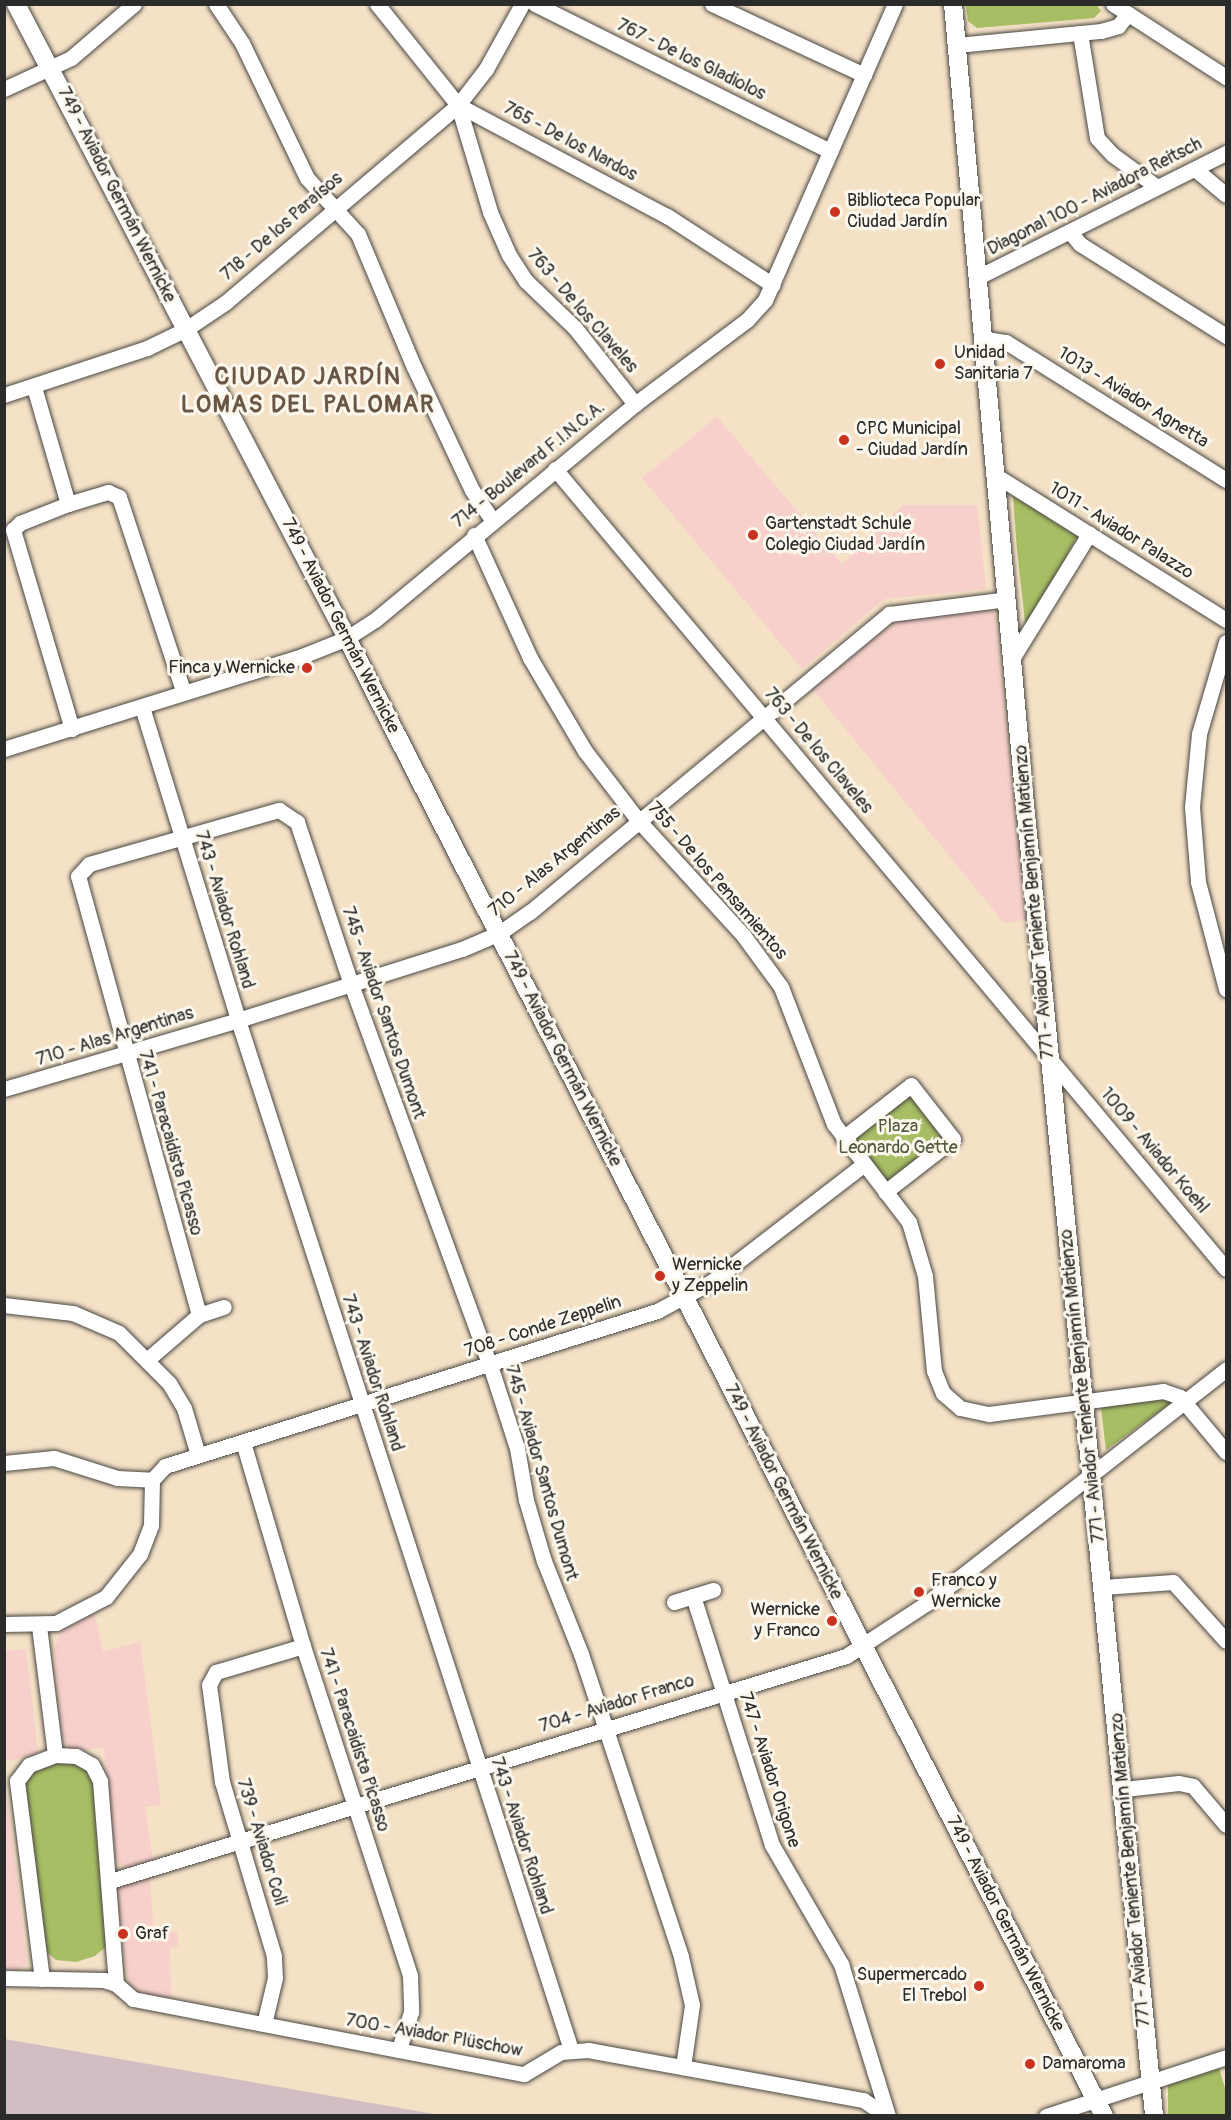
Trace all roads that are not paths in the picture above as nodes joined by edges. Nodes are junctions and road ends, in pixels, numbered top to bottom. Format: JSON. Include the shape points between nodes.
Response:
{"nodes":[{"id":1,"x":16,"y":4,"type":"edge"},
{"id":2,"x":134,"y":4,"type":"edge"},
{"id":3,"x":216,"y":4,"type":"edge"},
{"id":4,"x":377,"y":4,"type":"edge"},
{"id":5,"x":522,"y":4,"type":"edge"},
{"id":6,"x":535,"y":4,"type":"edge"},
{"id":7,"x":712,"y":4,"type":"edge"},
{"id":8,"x":895,"y":4,"type":"edge"},
{"id":9,"x":953,"y":4,"type":"edge"},
{"id":10,"x":1113,"y":4,"type":"edge"},
{"id":11,"x":1128,"y":14,"type":"junction"},
{"id":12,"x":1080,"y":33,"type":"junction"},
{"id":13,"x":957,"y":45,"type":"junction"},
{"id":14,"x":51,"y":69,"type":"junction"},
{"id":15,"x":864,"y":75,"type":"junction"},
{"id":16,"x":1227,"y":77,"type":"edge"},
{"id":17,"x":4,"y":89,"type":"edge"},
{"id":18,"x":458,"y":105,"type":"junction"},
{"id":19,"x":830,"y":151,"type":"junction"},
{"id":20,"x":1227,"y":153,"type":"edge"},
{"id":21,"x":1195,"y":169,"type":"junction"},
{"id":22,"x":1157,"y":187,"type":"junction"},
{"id":23,"x":1227,"y":195,"type":"edge"},
{"id":24,"x":333,"y":208,"type":"junction"},
{"id":25,"x":1071,"y":233,"type":"junction"},
{"id":26,"x":980,"y":276,"type":"junction"},
{"id":27,"x":773,"y":285,"type":"junction"},
{"id":28,"x":186,"y":329,"type":"junction"},
{"id":29,"x":1227,"y":336,"type":"edge"},
{"id":30,"x":986,"y":339,"type":"junction"},
{"id":31,"x":34,"y":387,"type":"junction"},
{"id":32,"x":4,"y":395,"type":"edge"},
{"id":33,"x":635,"y":404,"type":"junction"},
{"id":34,"x":555,"y":469,"type":"junction"},
{"id":35,"x":995,"y":475,"type":"junction"},
{"id":36,"x":1227,"y":480,"type":"edge"},
{"id":37,"x":68,"y":504,"type":"junction"},
{"id":38,"x":492,"y":520,"type":"junction"},
{"id":39,"x":1089,"y":534,"type":"junction"},
{"id":40,"x":474,"y":535,"type":"junction"},
{"id":41,"x":1007,"y":599,"type":"junction"},
{"id":42,"x":1227,"y":620,"type":"edge"},
{"id":43,"x":347,"y":638,"type":"junction"},
{"id":44,"x":1227,"y":642,"type":"edge"},
{"id":45,"x":1013,"y":657,"type":"junction"},
{"id":46,"x":184,"y":693,"type":"junction"},
{"id":47,"x":142,"y":707,"type":"junction"},
{"id":48,"x":764,"y":718,"type":"junction"},
{"id":49,"x":72,"y":729,"type":"junction"},
{"id":50,"x":4,"y":749,"type":"edge"},
{"id":51,"x":638,"y":820,"type":"junction"},
{"id":52,"x":181,"y":837,"type":"junction"},
{"id":53,"x":498,"y":934,"type":"junction"},
{"id":54,"x":351,"y":984,"type":"junction"},
{"id":55,"x":1227,"y":989,"type":"edge"},
{"id":56,"x":238,"y":1020,"type":"junction"},
{"id":57,"x":126,"y":1055,"type":"junction"},
{"id":58,"x":1050,"y":1059,"type":"junction"},
{"id":59,"x":4,"y":1089,"type":"edge"},
{"id":60,"x":843,"y":1138,"type":"junction"},
{"id":61,"x":863,"y":1165,"type":"junction"},
{"id":62,"x":885,"y":1192,"type":"junction"},
{"id":63,"x":1227,"y":1269,"type":"edge"},
{"id":64,"x":684,"y":1299,"type":"junction"},
{"id":65,"x":4,"y":1305,"type":"edge"},
{"id":66,"x":224,"y":1307,"type":"dead end"},
{"id":67,"x":199,"y":1315,"type":"junction"},
{"id":68,"x":148,"y":1359,"type":"junction"},
{"id":69,"x":490,"y":1365,"type":"junction"},
{"id":70,"x":1227,"y":1369,"type":"edge"},
{"id":71,"x":1185,"y":1401,"type":"junction"},
{"id":72,"x":1083,"y":1402,"type":"junction"},
{"id":73,"x":362,"y":1405,"type":"junction"},
{"id":74,"x":243,"y":1442,"type":"junction"},
{"id":75,"x":1227,"y":1452,"type":"edge"},
{"id":76,"x":198,"y":1455,"type":"junction"},
{"id":77,"x":4,"y":1463,"type":"edge"},
{"id":78,"x":1090,"y":1476,"type":"junction"},
{"id":79,"x":152,"y":1480,"type":"junction"},
{"id":80,"x":1103,"y":1587,"type":"junction"},
{"id":81,"x":713,"y":1590,"type":"dead end"},
{"id":82,"x":693,"y":1596,"type":"junction"},
{"id":83,"x":674,"y":1602,"type":"dead end"},
{"id":84,"x":4,"y":1624,"type":"edge"},
{"id":85,"x":39,"y":1626,"type":"junction"},
{"id":86,"x":1227,"y":1641,"type":"edge"},
{"id":87,"x":303,"y":1646,"type":"junction"},
{"id":88,"x":863,"y":1648,"type":"junction"},
{"id":89,"x":723,"y":1693,"type":"junction"},
{"id":90,"x":604,"y":1727,"type":"junction"},
{"id":91,"x":55,"y":1755,"type":"junction"},
{"id":92,"x":478,"y":1767,"type":"junction"},
{"id":93,"x":1124,"y":1789,"type":"junction"},
{"id":94,"x":354,"y":1806,"type":"junction"},
{"id":95,"x":1227,"y":1825,"type":"edge"},
{"id":96,"x":238,"y":1841,"type":"junction"},
{"id":97,"x":110,"y":1881,"type":"junction"},
{"id":98,"x":4,"y":1978,"type":"edge"},
{"id":99,"x":42,"y":1979,"type":"junction"},
{"id":100,"x":116,"y":1984,"type":"junction"},
{"id":101,"x":264,"y":2024,"type":"junction"},
{"id":102,"x":399,"y":2050,"type":"junction"},
{"id":103,"x":571,"y":2050,"type":"junction"},
{"id":104,"x":1226,"y":2057,"type":"edge"},
{"id":105,"x":683,"y":2067,"type":"junction"},
{"id":106,"x":1150,"y":2082,"type":"junction"},
{"id":107,"x":1100,"y":2108,"type":"edge"},
{"id":108,"x":888,"y":2115,"type":"edge"},
{"id":109,"x":1046,"y":2115,"type":"edge"},
{"id":110,"x":1154,"y":2115,"type":"edge"}],
"edges":[{"from":1,"to":14,"type":"street","name":"749 - Aviador Germán Wernicke"},
{"from":2,"to":14,"type":"street","via":[[88,45]]},
{"from":3,"to":24,"type":"street","via":[[242,43],[300,167]]},
{"from":4,"to":18,"type":"street","name":"765 - De los Nardos"},
{"from":5,"to":18,"type":"street","name":"718 - De los Paraísos","via":[[486,69]]},
{"from":6,"to":19,"type":"street","name":"767 - De los Gladiolos"},
{"from":7,"to":15,"type":"street"},
{"from":8,"to":15,"type":"street","name":"714 - Boulevard F.I.N.C.A."},
{"from":9,"to":13,"type":"street","name":"771 - Aviador Teniente Benjamín Matienzo"},
{"from":10,"to":11,"type":"street"},
{"from":11,"to":12,"type":"street","via":[[1118,26]]},
{"from":11,"to":16,"type":"street"},
{"from":12,"to":13,"type":"street"},
{"from":12,"to":22,"type":"street","via":[[1097,138]]},
{"from":13,"to":26,"type":"street","name":"771 - Aviador Teniente Benjamín Matienzo"},
{"from":14,"to":17,"type":"street"},
{"from":14,"to":28,"type":"street","name":"749 - Aviador Germán Wernicke"},
{"from":15,"to":19,"type":"street","name":"714 - Boulevard F.I.N.C.A."},
{"from":18,"to":24,"type":"street","name":"718 - De los Paraísos"},
{"from":18,"to":27,"type":"street","name":"765 - De los Nardos","via":[[667,216]]},
{"from":18,"to":33,"type":"street","name":"763 - De los Claveles","via":[[490,212],[509,255],[526,281],[575,328]]},
{"from":19,"to":27,"type":"street","name":"714 - Boulevard F.I.N.C.A."},
{"from":20,"to":21,"type":"street","name":"Diagonal 100 - Aviadora Reitsch"},
{"from":21,"to":22,"type":"street","name":"Diagonal 100 - Aviadora Reitsch"},
{"from":21,"to":23,"type":"street"},
{"from":22,"to":25,"type":"street","name":"Diagonal 100 - Aviadora Reitsch"},
{"from":24,"to":28,"type":"street","name":"718 - De los Paraísos","via":[[226,302]]},
{"from":24,"to":38,"type":"street","via":[[364,247],[418,377],[472,490]]},
{"from":25,"to":26,"type":"street","name":"Diagonal 100 - Aviadora Reitsch"},
{"from":25,"to":29,"type":"street","via":[[1080,244]]},
{"from":26,"to":30,"type":"street","name":"771 - Aviador Teniente Benjamín Matienzo"},
{"from":27,"to":33,"type":"street","name":"714 - Boulevard F.I.N.C.A.","via":[[747,320]]},
{"from":28,"to":31,"type":"street","name":"718 - De los Paraísos","via":[[147,348]]},
{"from":28,"to":43,"type":"street","name":"749 - Aviador Germán Wernicke"},
{"from":30,"to":35,"type":"street","name":"771 - Aviador Teniente Benjamín Matienzo"},
{"from":30,"to":36,"type":"street","name":"1013 - Aviador Agnetta","via":[[1006,342]]},
{"from":31,"to":32,"type":"street","name":"718 - De los Paraísos"},
{"from":31,"to":37,"type":"street"},
{"from":33,"to":34,"type":"street","name":"714 - Boulevard F.I.N.C.A."},
{"from":34,"to":38,"type":"street","name":"714 - Boulevard F.I.N.C.A."},
{"from":34,"to":48,"type":"street","name":"763 - De los Claveles"},
{"from":35,"to":39,"type":"street","name":"1011 - Aviador Palazzo"},
{"from":35,"to":41,"type":"street","name":"771 - Aviador Teniente Benjamín Matienzo"},
{"from":37,"to":46,"type":"street","via":[[108,492],[116,494]]},
{"from":37,"to":49,"type":"street","via":[[14,527]]},
{"from":38,"to":40,"type":"street","name":"714 - Boulevard F.I.N.C.A."},
{"from":39,"to":42,"type":"street","name":"1011 - Aviador Palazzo"},
{"from":39,"to":45,"type":"street"},
{"from":40,"to":43,"type":"street","name":"714 - Boulevard F.I.N.C.A.","via":[[375,620]]},
{"from":40,"to":51,"type":"street","name":"755 - De los Pensamientos","via":[[552,698],[585,751]]},
{"from":41,"to":45,"type":"street","name":"771 - Aviador Teniente Benjamín Matienzo"},
{"from":41,"to":48,"type":"street","name":"710 - Alas Argentinas","via":[[889,614]]},
{"from":43,"to":46,"type":"street","name":"714 - Boulevard F.I.N.C.A."},
{"from":43,"to":53,"type":"street","name":"749 - Aviador Germán Wernicke"},
{"from":44,"to":55,"type":"street","via":[[1198,734],[1192,807],[1198,882]]},
{"from":45,"to":58,"type":"street","name":"771 - Aviador Teniente Benjamín Matienzo"},
{"from":46,"to":47,"type":"street","name":"714 - Boulevard F.I.N.C.A."},
{"from":47,"to":49,"type":"street","name":"714 - Boulevard F.I.N.C.A."},
{"from":47,"to":52,"type":"street","name":"743 - Aviador Rohland"},
{"from":48,"to":51,"type":"street","name":"710 - Alas Argentinas"},
{"from":48,"to":58,"type":"street","name":"763 - De los Claveles"},
{"from":49,"to":50,"type":"street","name":"714 - Boulevard F.I.N.C.A."},
{"from":51,"to":53,"type":"street","name":"710 - Alas Argentinas"},
{"from":51,"to":60,"type":"street","name":"755 - De los Pensamientos","via":[[772,973]]},
{"from":52,"to":54,"type":"street","name":"745 - Aviador Santos Dumont","via":[[271,810],[286,811],[297,822]]},
{"from":52,"to":56,"type":"street","name":"743 - Aviador Rohland"},
{"from":52,"to":57,"type":"street","name":"741 - Paracaidista Picasso","via":[[89,864],[80,871],[78,882]]},
{"from":53,"to":54,"type":"street","name":"710 - Alas Argentinas"},
{"from":53,"to":64,"type":"street","name":"749 - Aviador Germán Wernicke"},
{"from":54,"to":56,"type":"street","name":"710 - Alas Argentinas"},
{"from":54,"to":69,"type":"street","name":"745 - Aviador Santos Dumont"},
{"from":56,"to":57,"type":"street","name":"710 - Alas Argentinas"},
{"from":56,"to":73,"type":"street","name":"743 - Aviador Rohland"},
{"from":57,"to":59,"type":"street","name":"710 - Alas Argentinas"},
{"from":57,"to":67,"type":"street","name":"741 - Paracaidista Picasso"},
{"from":58,"to":63,"type":"street","name":"1009 - Aviador Koehl"},
{"from":58,"to":72,"type":"street","name":"771 - Aviador Teniente Benjamín Matienzo"},
{"from":60,"to":61,"type":"street","name":"755 - De los Pensamientos"},
{"from":60,"to":62,"type":"street","via":[[911,1085],[953,1139]]},
{"from":61,"to":62,"type":"street","name":"755 - De los Pensamientos"},
{"from":61,"to":64,"type":"street","name":"708 - Conde Zeppelin"},
{"from":62,"to":72,"type":"street","name":"755 - De los Pensamientos","via":[[909,1222],[917,1242],[925,1276],[934,1371],[943,1393],[960,1408],[989,1414]]},
{"from":64,"to":69,"type":"street","name":"708 - Conde Zeppelin"},
{"from":64,"to":88,"type":"street","name":"749 - Aviador Germán Wernicke"},
{"from":65,"to":68,"type":"street","via":[[73,1313],[119,1333]]},
{"from":66,"to":67,"type":"street"},
{"from":67,"to":68,"type":"street"},
{"from":68,"to":76,"type":"street","via":[[184,1408]]},
{"from":69,"to":73,"type":"street","name":"708 - Conde Zeppelin"},
{"from":69,"to":90,"type":"street","name":"745 - Aviador Santos Dumont","via":[[517,1448],[526,1500],[544,1561]]},
{"from":70,"to":71,"type":"street","name":"704 - Aviador Franco"},
{"from":71,"to":72,"type":"street","name":"755 - De los Pensamientos","via":[[1163,1391]]},
{"from":71,"to":75,"type":"street"},
{"from":71,"to":78,"type":"street","name":"704 - Aviador Franco"},
{"from":72,"to":78,"type":"street","name":"771 - Aviador Teniente Benjamín Matienzo"},
{"from":73,"to":74,"type":"street","name":"708 - Conde Zeppelin"},
{"from":73,"to":92,"type":"street","name":"743 - Aviador Rohland"},
{"from":74,"to":76,"type":"street","name":"708 - Conde Zeppelin"},
{"from":74,"to":87,"type":"street","name":"741 - Paracaidista Picasso"},
{"from":76,"to":79,"type":"street","name":"708 - Conde Zeppelin","via":[[165,1466]]},
{"from":77,"to":79,"type":"street","via":[[54,1458],[117,1478]]},
{"from":78,"to":80,"type":"street","name":"771 - Aviador Teniente Benjamín Matienzo"},
{"from":78,"to":88,"type":"street","name":"704 - Aviador Franco"},
{"from":79,"to":85,"type":"street","via":[[151,1525],[134,1567],[106,1597],[80,1613]]},
{"from":80,"to":86,"type":"street","via":[[1173,1582]]},
{"from":80,"to":93,"type":"street","name":"771 - Aviador Teniente Benjamín Matienzo"},
{"from":81,"to":82,"type":"street"},
{"from":82,"to":83,"type":"street"},
{"from":82,"to":89,"type":"street","name":"747 - Aviador Origone"},
{"from":84,"to":85,"type":"street"},
{"from":85,"to":91,"type":"street"},
{"from":87,"to":94,"type":"street","name":"741 - Paracaidista Picasso"},
{"from":87,"to":96,"type":"street","name":"739 - Aviador Coli","via":[[216,1672],[209,1685],[222,1782]]},
{"from":88,"to":89,"type":"street","name":"704 - Aviador Franco"},
{"from":88,"to":107,"type":"street","name":"749 - Aviador Germán Wernicke"},
{"from":89,"to":90,"type":"street","name":"704 - Aviador Franco"},
{"from":89,"to":108,"type":"street","name":"747 - Aviador Origone","via":[[772,1845],[841,1964]]},
{"from":90,"to":92,"type":"street","name":"704 - Aviador Franco"},
{"from":90,"to":105,"type":"street","name":"745 - Aviador Santos Dumont","via":[[688,1983],[691,2022]]},
{"from":91,"to":97,"type":"street","via":[[85,1760],[98,1773]]},
{"from":91,"to":99,"type":"street","via":[[29,1765],[17,1781]]},
{"from":92,"to":94,"type":"street","name":"704 - Aviador Franco"},
{"from":92,"to":103,"type":"street","name":"743 - Aviador Rohland"},
{"from":93,"to":95,"type":"street","via":[[1179,1783],[1193,1786]]},
{"from":93,"to":106,"type":"street","name":"771 - Aviador Teniente Benjamín Matienzo"},
{"from":94,"to":96,"type":"street","name":"704 - Aviador Franco"},
{"from":94,"to":102,"type":"street","name":"741 - Paracaidista Picasso","via":[[410,1976],[411,2012]]},
{"from":96,"to":97,"type":"street","name":"704 - Aviador Franco"},
{"from":96,"to":101,"type":"street","name":"739 - Aviador Coli","via":[[275,1962]]},
{"from":97,"to":100,"type":"street"},
{"from":98,"to":99,"type":"street","name":"700 - Aviador Plüschow"},
{"from":99,"to":100,"type":"street","name":"700 - Aviador Plüschow","via":[[93,1978]]},
{"from":100,"to":101,"type":"street","name":"700 - Aviador Plüschow","via":[[133,1999]]},
{"from":101,"to":102,"type":"street","name":"700 - Aviador Plüschow"},
{"from":102,"to":103,"type":"street","name":"700 - Aviador Plüschow","via":[[524,2074]]},
{"from":103,"to":105,"type":"street"},
{"from":104,"to":106,"type":"street"},
{"from":105,"to":108,"type":"street","via":[[863,2100]]},
{"from":106,"to":107,"type":"street"},
{"from":106,"to":110,"type":"street","name":"771 - Aviador Teniente Benjamín Matienzo"},
{"from":107,"to":109,"type":"street"}]}
